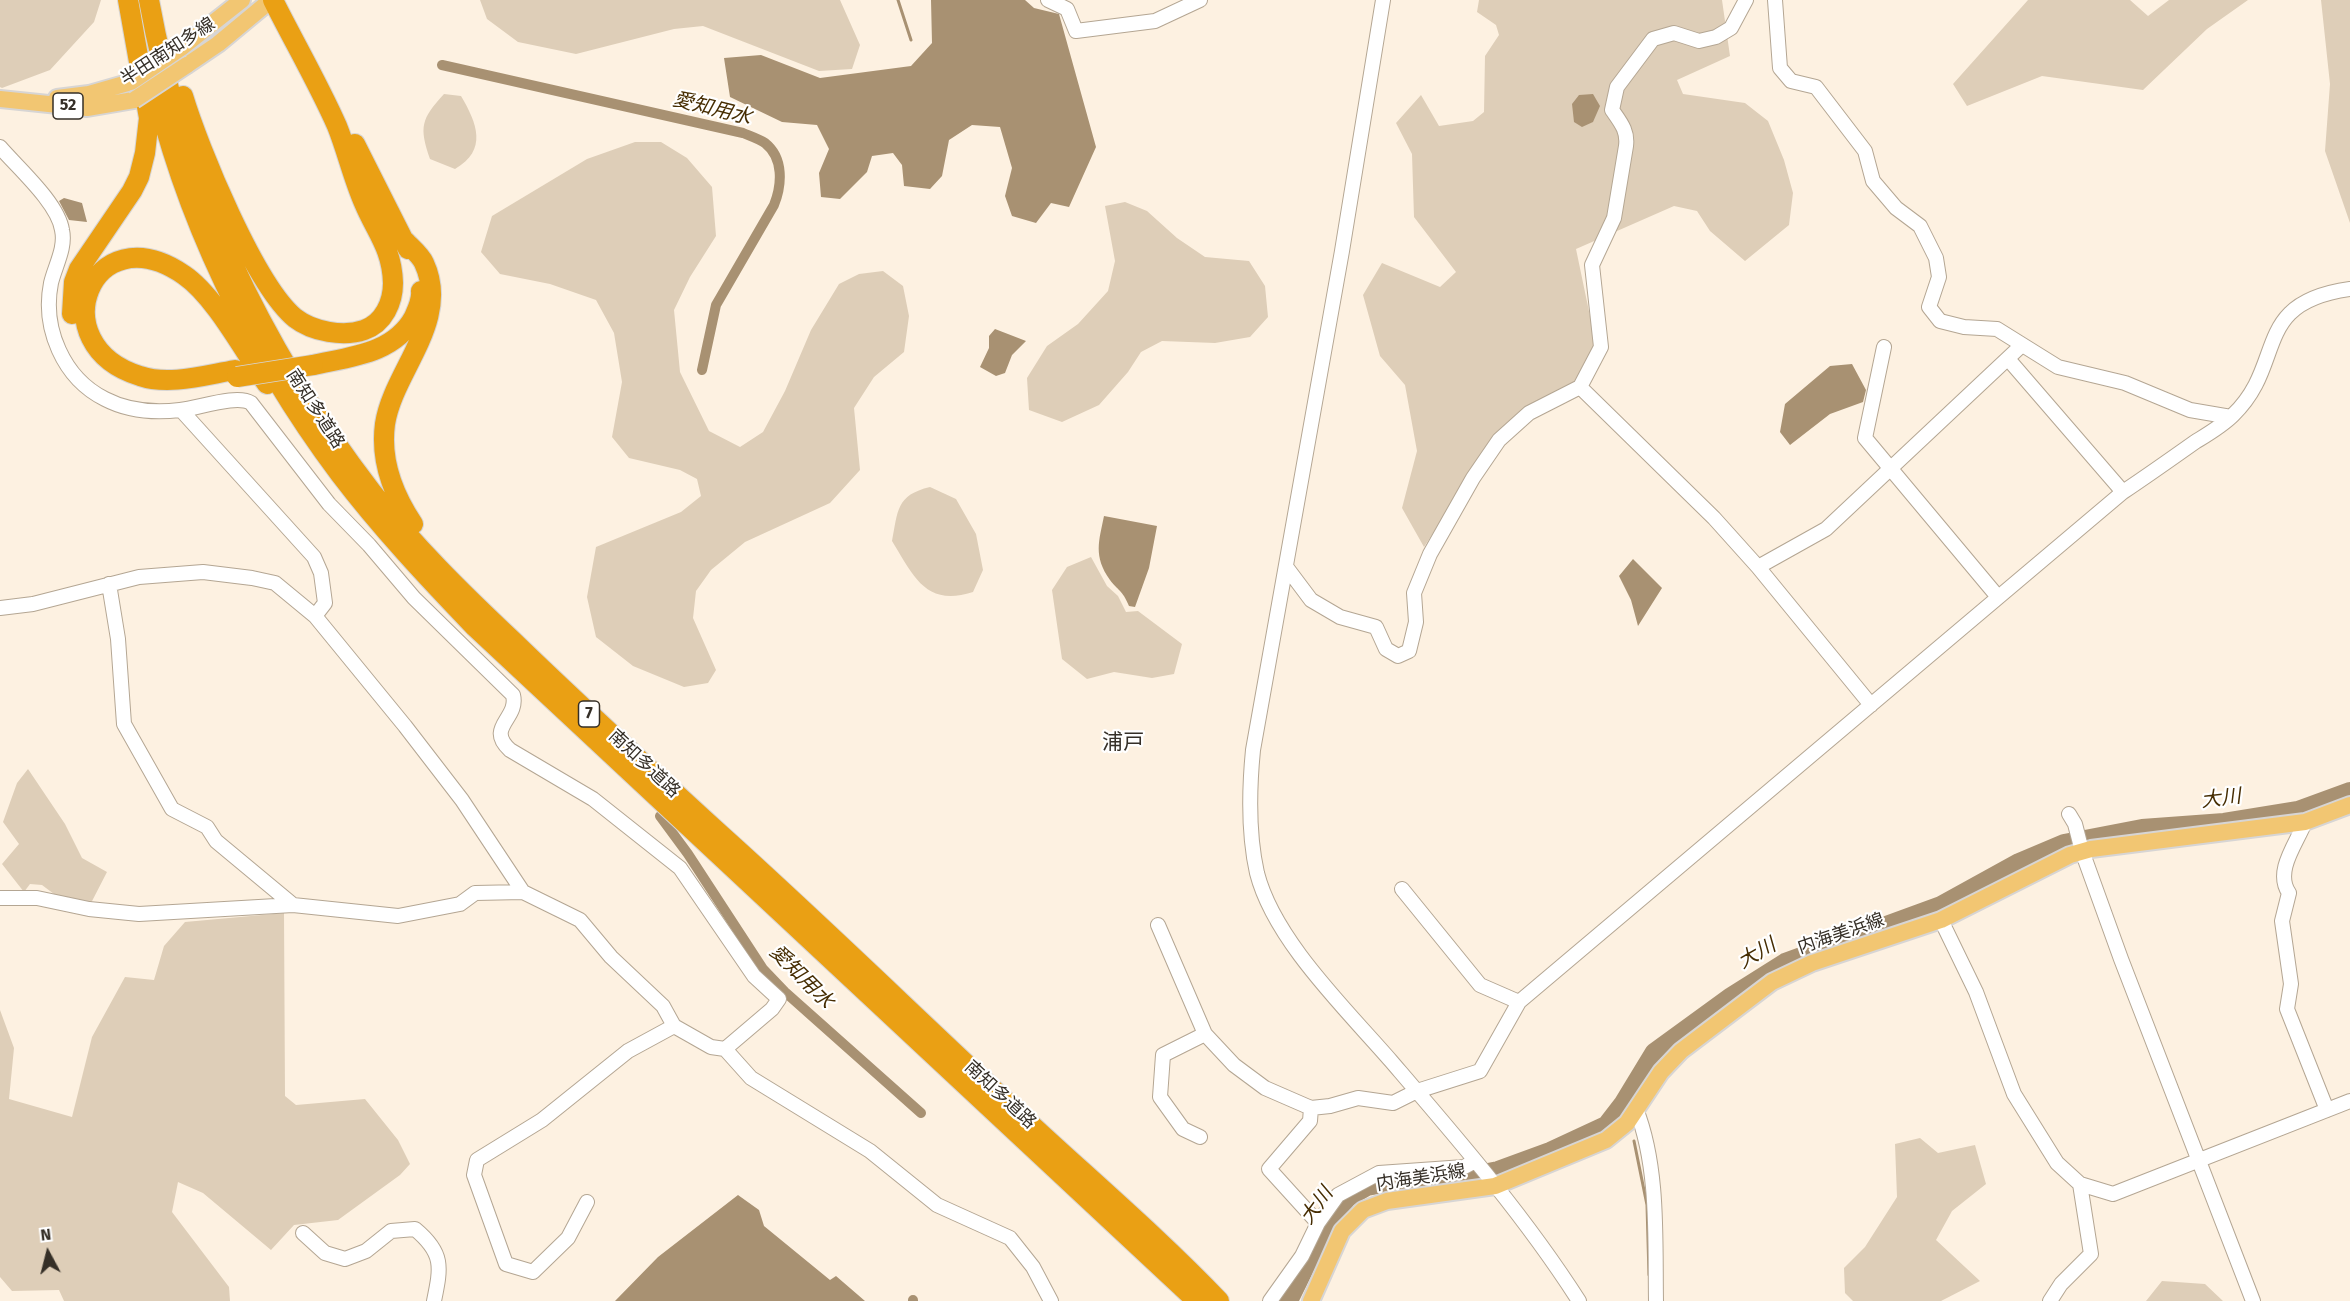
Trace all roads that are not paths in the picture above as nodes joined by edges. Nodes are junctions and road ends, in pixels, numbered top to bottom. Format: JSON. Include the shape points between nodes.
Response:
{"nodes":[{"id":1,"x":128,"y":0,"type":"edge"},
{"id":2,"x":136,"y":0,"type":"edge"},
{"id":3,"x":242,"y":0,"type":"edge"},
{"id":4,"x":272,"y":0,"type":"edge"},
{"id":5,"x":287,"y":0,"type":"edge"},
{"id":6,"x":1048,"y":0,"type":"edge"},
{"id":7,"x":1200,"y":0,"type":"edge"},
{"id":8,"x":1383,"y":0,"type":"edge"},
{"id":9,"x":1746,"y":0,"type":"edge"},
{"id":10,"x":1775,"y":0,"type":"edge"},
{"id":11,"x":150,"y":7,"type":"edge"},
{"id":12,"x":1,"y":99,"type":"edge"},
{"id":13,"x":0,"y":147,"type":"edge"},
{"id":14,"x":395,"y":242,"type":"junction"},
{"id":15,"x":2350,"y":289,"type":"edge"},
{"id":16,"x":2022,"y":345,"type":"junction"},
{"id":17,"x":1884,"y":347,"type":"dead end"},
{"id":18,"x":2009,"y":360,"type":"junction"},
{"id":19,"x":236,"y":374,"type":"junction"},
{"id":20,"x":1580,"y":387,"type":"junction"},
{"id":21,"x":182,"y":410,"type":"junction"},
{"id":22,"x":2231,"y":417,"type":"junction"},
{"id":23,"x":1890,"y":469,"type":"junction"},
{"id":24,"x":340,"y":473,"type":"junction"},
{"id":25,"x":2123,"y":492,"type":"junction"},
{"id":26,"x":1758,"y":567,"type":"junction"},
{"id":27,"x":1287,"y":568,"type":"junction"},
{"id":28,"x":110,"y":584,"type":"junction"},
{"id":29,"x":1998,"y":597,"type":"junction"},
{"id":30,"x":0,"y":608,"type":"edge"},
{"id":31,"x":315,"y":616,"type":"junction"},
{"id":32,"x":555,"y":682,"type":"junction"},
{"id":33,"x":1871,"y":705,"type":"junction"},
{"id":34,"x":2350,"y":805,"type":"edge"},
{"id":35,"x":2069,"y":813,"type":"dead end"},
{"id":36,"x":2305,"y":822,"type":"junction"},
{"id":37,"x":2082,"y":851,"type":"junction"},
{"id":38,"x":1402,"y":889,"type":"dead end"},
{"id":39,"x":523,"y":892,"type":"junction"},
{"id":40,"x":0,"y":898,"type":"edge"},
{"id":41,"x":293,"y":905,"type":"junction"},
{"id":42,"x":1941,"y":920,"type":"junction"},
{"id":43,"x":1158,"y":925,"type":"dead end"},
{"id":44,"x":1519,"y":1002,"type":"junction"},
{"id":45,"x":674,"y":1026,"type":"junction"},
{"id":46,"x":1205,"y":1034,"type":"junction"},
{"id":47,"x":725,"y":1049,"type":"junction"},
{"id":48,"x":1417,"y":1091,"type":"junction"},
{"id":49,"x":2350,"y":1101,"type":"edge"},
{"id":50,"x":1311,"y":1108,"type":"junction"},
{"id":51,"x":1636,"y":1109,"type":"junction"},
{"id":52,"x":2327,"y":1110,"type":"junction"},
{"id":53,"x":1200,"y":1137,"type":"dead end"},
{"id":54,"x":2199,"y":1160,"type":"junction"},
{"id":55,"x":1477,"y":1164,"type":"junction"},
{"id":56,"x":1493,"y":1183,"type":"junction"},
{"id":57,"x":2080,"y":1184,"type":"junction"},
{"id":58,"x":587,"y":1202,"type":"dead end"},
{"id":59,"x":1318,"y":1223,"type":"junction"},
{"id":60,"x":303,"y":1233,"type":"dead end"},
{"id":61,"x":1210,"y":1300,"type":"edge"},
{"id":62,"x":434,"y":1301,"type":"edge"},
{"id":63,"x":1051,"y":1301,"type":"edge"},
{"id":64,"x":1270,"y":1301,"type":"edge"},
{"id":65,"x":1311,"y":1301,"type":"edge"},
{"id":66,"x":1579,"y":1301,"type":"edge"},
{"id":67,"x":1656,"y":1301,"type":"edge"},
{"id":68,"x":2050,"y":1301,"type":"edge"},
{"id":69,"x":2253,"y":1301,"type":"edge"}],
"edges":[{"from":1,"to":19,"type":"highway","via":[[149,118],[146,153],[132,191],[79,269],[72,294],[74,325],[88,355],[118,378],[140,386],[158,388]]},
{"from":2,"to":24,"type":"highway","name":"南知多道路","number":"7","via":[[157,99],[203,234],[231,296],[278,381]]},
{"from":3,"to":12,"type":"main road","name":"半田南知多線","number":"52","bridge":true,"via":[[181,48],[112,89],[59,98]]},
{"from":4,"to":12,"type":"main road","name":"半田南知多線","number":"52","bridge":true,"via":[[234,32],[134,100],[87,108]]},
{"from":4,"to":14,"type":"highway","via":[[337,126],[364,204]]},
{"from":5,"to":14,"type":"highway","via":[[380,197]]},
{"from":6,"to":7,"type":"street","via":[[1066,9],[1076,31],[1155,21]]},
{"from":8,"to":27,"type":"street"},
{"from":9,"to":20,"type":"street","via":[[1731,28],[1716,38],[1699,41],[1674,33],[1653,39],[1617,87],[1612,110],[1628,137],[1614,218],[1592,266],[1601,347]]},
{"from":10,"to":16,"type":"street","via":[[1780,68],[1791,81],[1816,87],[1865,151],[1873,181],[1896,208],[1920,226],[1936,258],[1939,277],[1929,307],[1940,321],[1996,329]]},
{"from":11,"to":14,"type":"highway","via":[[162,25],[184,100],[220,192],[267,283],[297,319],[321,330],[346,334],[377,324],[393,285]]},
{"from":11,"to":32,"type":"highway","name":"南知多道路","number":"7","via":[[192,164],[239,279],[273,345],[373,493],[460,591]]},
{"from":13,"to":21,"type":"street","via":[[54,210],[61,224],[63,238],[49,312],[55,342],[67,364],[85,386],[115,403],[143,411]]},
{"from":14,"to":19,"type":"highway","via":[[405,293],[397,320],[388,330],[354,349],[312,361]]},
{"from":14,"to":32,"type":"highway","via":[[424,262],[430,286],[430,305],[421,340],[390,406],[384,449],[398,502],[416,529],[551,668]]},
{"from":15,"to":22,"type":"street","via":[[2329,292],[2299,304],[2280,323],[2250,398]]},
{"from":16,"to":18,"type":"street"},
{"from":16,"to":22,"type":"street","via":[[2058,367],[2125,383],[2190,410]]},
{"from":17,"to":23,"type":"street","via":[[1865,438]]},
{"from":18,"to":23,"type":"street"},
{"from":18,"to":25,"type":"street"},
{"from":19,"to":24,"type":"highway","via":[[168,380],[141,377],[120,368],[100,353],[85,326],[89,285],[110,264],[144,257],[160,261],[186,277],[207,297],[328,468]]},
{"from":20,"to":26,"type":"street","via":[[1714,518]]},
{"from":20,"to":27,"type":"street","via":[[1529,413],[1499,440],[1473,478],[1430,554],[1414,593],[1416,622],[1409,651],[1398,656],[1386,649],[1376,627],[1340,617],[1311,600]]},
{"from":21,"to":31,"type":"street","via":[[314,556],[325,603]]},
{"from":21,"to":47,"type":"street","via":[[240,399],[251,403],[328,504],[414,598],[513,695],[514,707],[500,732],[507,747],[593,799],[680,868],[754,976],[779,999]]},
{"from":22,"to":25,"type":"street"},
{"from":23,"to":26,"type":"street","via":[[1826,529]]},
{"from":23,"to":29,"type":"street"},
{"from":24,"to":61,"type":"highway","name":"南知多道路","number":"7","via":[[403,551],[475,627]]},
{"from":25,"to":29,"type":"street"},
{"from":26,"to":33,"type":"street"},
{"from":27,"to":48,"type":"street","via":[[1251,772],[1249,807],[1257,874],[1282,932]]},
{"from":28,"to":30,"type":"street","via":[[33,604]]},
{"from":28,"to":31,"type":"street","via":[[139,577],[203,572],[252,578],[274,583]]},
{"from":28,"to":41,"type":"street","via":[[124,724],[172,809],[207,827],[216,842]]},
{"from":29,"to":33,"type":"street"},
{"from":31,"to":39,"type":"street","via":[[462,800]]},
{"from":32,"to":61,"type":"highway","name":"南知多道路","number":"7","via":[[839,941]]},
{"from":33,"to":44,"type":"street"},
{"from":34,"to":36,"type":"main road","name":"内海美浜線"},
{"from":35,"to":37,"type":"street"},
{"from":36,"to":37,"type":"main road","name":"内海美浜線"},
{"from":36,"to":52,"type":"street","via":[[2287,858],[2285,886],[2289,893],[2282,921],[2291,984],[2287,1009]]},
{"from":37,"to":42,"type":"main road","name":"内海美浜線","via":[[2044,866]]},
{"from":37,"to":54,"type":"street"},
{"from":38,"to":44,"type":"street","via":[[1480,985]]},
{"from":39,"to":41,"type":"street","via":[[475,893],[460,904],[399,916]]},
{"from":39,"to":45,"type":"street","via":[[580,920],[611,957],[663,1006]]},
{"from":40,"to":41,"type":"street","via":[[37,898],[139,914]]},
{"from":42,"to":51,"type":"main road","name":"内海美浜線","via":[[1812,963],[1772,982],[1681,1051]]},
{"from":42,"to":57,"type":"street","via":[[1976,992],[2014,1094],[2057,1163]]},
{"from":43,"to":46,"type":"street"},
{"from":44,"to":48,"type":"street","via":[[1480,1071]]},
{"from":45,"to":47,"type":"street","via":[[711,1047]]},
{"from":45,"to":58,"type":"street","via":[[628,1051],[542,1120],[477,1160],[474,1175],[506,1264],[533,1272],[567,1238]]},
{"from":46,"to":50,"type":"street","via":[[1234,1065],[1265,1088]]},
{"from":46,"to":53,"type":"street","via":[[1163,1055],[1160,1097],[1183,1129]]},
{"from":47,"to":63,"type":"street","via":[[751,1078],[870,1151],[938,1205],[1010,1238],[1033,1267]]},
{"from":48,"to":50,"type":"street","via":[[1393,1103],[1358,1098]]},
{"from":48,"to":55,"type":"street"},
{"from":49,"to":52,"type":"street"},
{"from":50,"to":59,"type":"street","via":[[1310,1121],[1269,1169]]},
{"from":51,"to":56,"type":"main road","name":"内海美浜線","via":[[1620,1130],[1606,1140]]},
{"from":51,"to":67,"type":"street","via":[[1654,1198]]},
{"from":52,"to":54,"type":"street"},
{"from":54,"to":57,"type":"street","via":[[2114,1194]]},
{"from":54,"to":69,"type":"street"},
{"from":55,"to":56,"type":"street"},
{"from":55,"to":59,"type":"street","via":[[1379,1173],[1338,1195]]},
{"from":56,"to":65,"type":"main road","name":"内海美浜線","via":[[1387,1201],[1363,1210],[1342,1232]]},
{"from":56,"to":66,"type":"street","via":[[1549,1254]]},
{"from":57,"to":68,"type":"street","via":[[2091,1254]]},
{"from":59,"to":64,"type":"street","via":[[1302,1256]]},
{"from":60,"to":62,"type":"street","via":[[325,1252],[345,1259],[366,1251],[391,1231],[415,1229],[430,1242],[441,1268]]}]}
